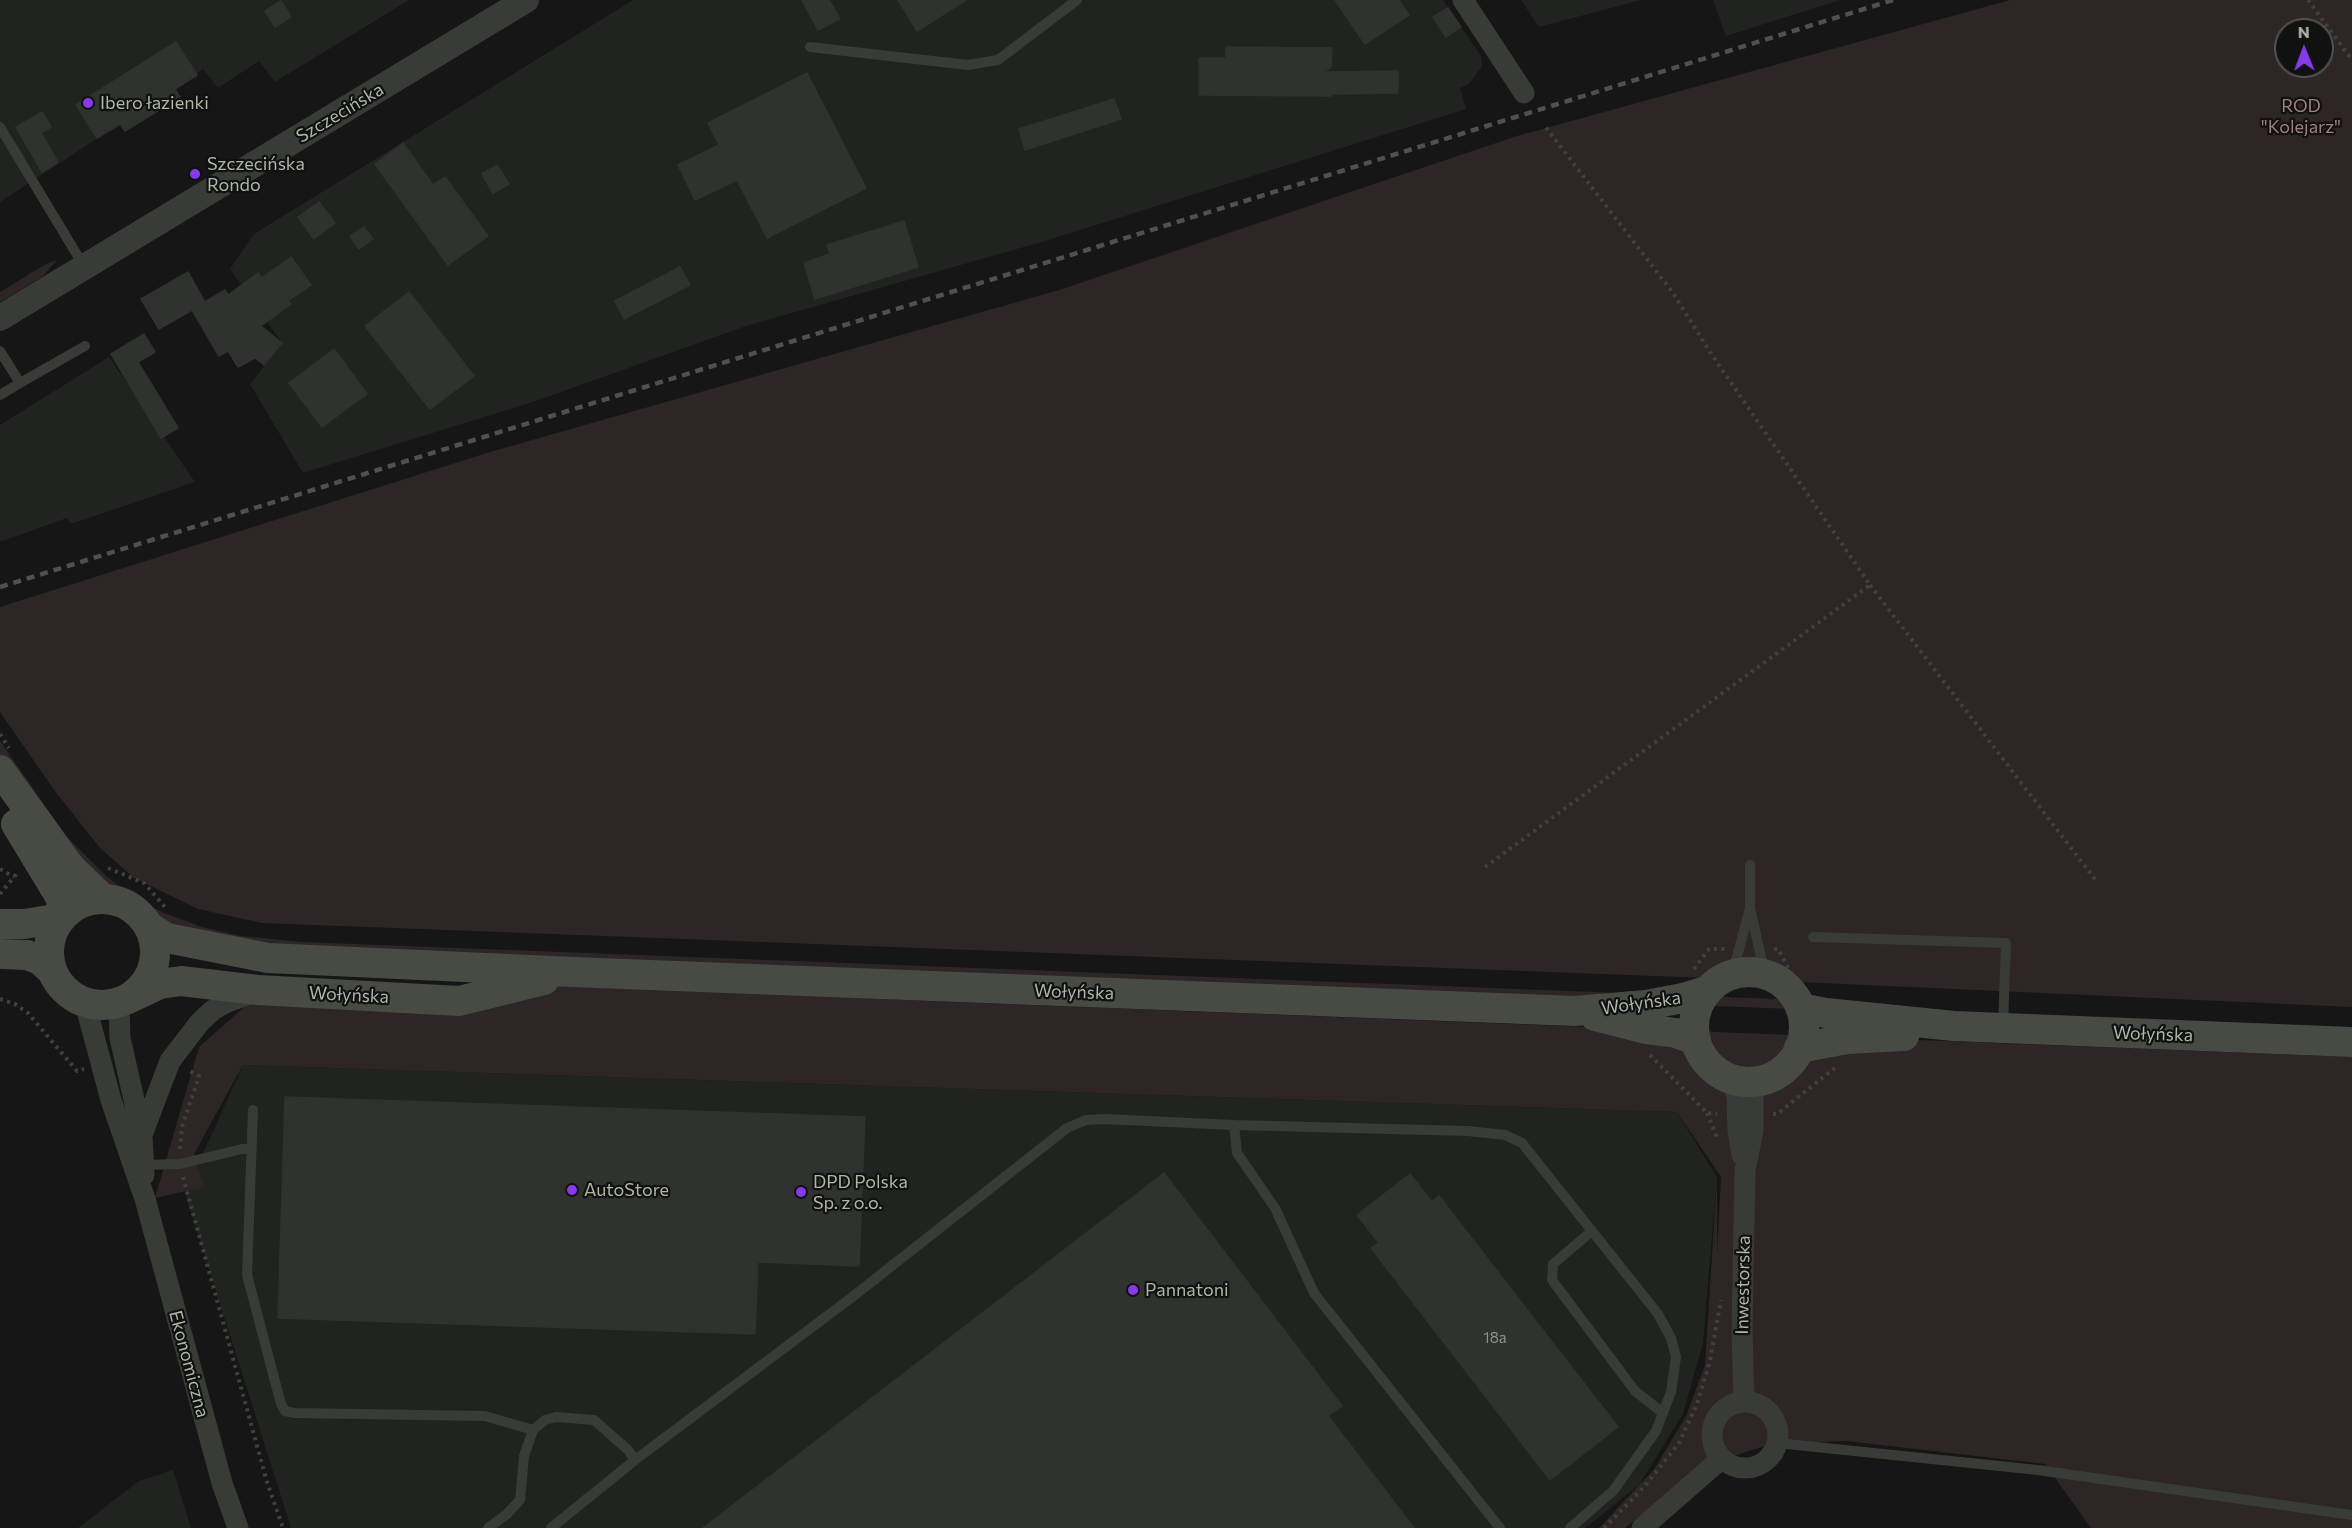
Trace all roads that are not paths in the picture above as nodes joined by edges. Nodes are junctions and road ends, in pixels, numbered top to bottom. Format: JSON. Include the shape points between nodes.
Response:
{"nodes":[{"id":1,"x":1077,"y":0,"type":"edge"},
{"id":2,"x":1463,"y":0,"type":"edge"},
{"id":3,"x":516,"y":3,"type":"edge"},
{"id":4,"x":810,"y":47,"type":"dead end"},
{"id":5,"x":1524,"y":93,"type":"dead end"},
{"id":6,"x":0,"y":127,"type":"edge"},
{"id":7,"x":85,"y":268,"type":"junction"},
{"id":8,"x":0,"y":318,"type":"edge"},
{"id":9,"x":85,"y":346,"type":"dead end"},
{"id":10,"x":0,"y":351,"type":"edge"},
{"id":11,"x":20,"y":383,"type":"junction"},
{"id":12,"x":0,"y":395,"type":"edge"},
{"id":13,"x":6,"y":762,"type":"edge"},
{"id":14,"x":0,"y":791,"type":"edge"},
{"id":15,"x":1750,"y":865,"type":"dead end"},
{"id":16,"x":103,"y":899,"type":"junction"},
{"id":17,"x":1750,"y":908,"type":"junction"},
{"id":18,"x":63,"y":916,"type":"junction"},
{"id":19,"x":160,"y":919,"type":"junction"},
{"id":20,"x":0,"y":924,"type":"edge"},
{"id":21,"x":1814,"y":937,"type":"dead end"},
{"id":22,"x":0,"y":954,"type":"edge"},
{"id":23,"x":1761,"y":962,"type":"junction"},
{"id":24,"x":52,"y":971,"type":"junction"},
{"id":25,"x":573,"y":972,"type":"junction"},
{"id":26,"x":1717,"y":973,"type":"junction"},
{"id":27,"x":258,"y":990,"type":"junction"},
{"id":28,"x":1802,"y":997,"type":"junction"},
{"id":29,"x":123,"y":1001,"type":"junction"},
{"id":30,"x":85,"y":1003,"type":"junction"},
{"id":31,"x":1575,"y":1011,"type":"junction"},
{"id":32,"x":1954,"y":1026,"type":"junction"},
{"id":33,"x":2003,"y":1028,"type":"junction"},
{"id":34,"x":1696,"y":1040,"type":"junction"},
{"id":35,"x":2352,"y":1042,"type":"edge"},
{"id":36,"x":1800,"y":1048,"type":"junction"},
{"id":37,"x":1744,"y":1080,"type":"junction"},
{"id":38,"x":253,"y":1110,"type":"dead end"},
{"id":39,"x":1234,"y":1125,"type":"junction"},
{"id":40,"x":142,"y":1135,"type":"junction"},
{"id":41,"x":251,"y":1149,"type":"junction"},
{"id":42,"x":143,"y":1165,"type":"junction"},
{"id":43,"x":145,"y":1200,"type":"junction"},
{"id":44,"x":1593,"y":1231,"type":"junction"},
{"id":45,"x":1744,"y":1401,"type":"junction"},
{"id":46,"x":1663,"y":1413,"type":"junction"},
{"id":47,"x":533,"y":1430,"type":"junction"},
{"id":48,"x":1777,"y":1443,"type":"junction"},
{"id":49,"x":1721,"y":1459,"type":"junction"},
{"id":50,"x":635,"y":1460,"type":"junction"},
{"id":51,"x":2352,"y":1515,"type":"edge"},
{"id":52,"x":238,"y":1528,"type":"edge"},
{"id":53,"x":488,"y":1528,"type":"edge"},
{"id":54,"x":551,"y":1528,"type":"edge"},
{"id":55,"x":1500,"y":1528,"type":"edge"},
{"id":56,"x":1570,"y":1528,"type":"edge"},
{"id":57,"x":1642,"y":1528,"type":"edge"}],
"edges":[{"from":1,"to":4,"type":"lane","via":[[998,60],[969,65]]},
{"from":2,"to":5,"type":"street"},
{"from":3,"to":7,"type":"street","name":"Szczecińska"},
{"from":6,"to":7,"type":"lane"},
{"from":7,"to":8,"type":"street","name":"Szczecińska"},
{"from":9,"to":11,"type":"lane"},
{"from":10,"to":11,"type":"lane"},
{"from":11,"to":12,"type":"lane"},
{"from":13,"to":16,"type":"main road","via":[[70,867]]},
{"from":14,"to":18,"type":"main road","via":[[24,840],[59,895]]},
{"from":15,"to":17,"type":"lane"},
{"from":16,"to":18,"type":"main road","via":[[83,902]]},
{"from":16,"to":19,"type":"main road"},
{"from":17,"to":23,"type":"lane"},
{"from":17,"to":26,"type":"lane"},
{"from":18,"to":20,"type":"main road","via":[[24,924]]},
{"from":18,"to":24,"type":"main road","via":[[51,934]]},
{"from":19,"to":25,"type":"main road","name":"Wołyńska","via":[[167,938],[268,958]]},
{"from":19,"to":29,"type":"main road","via":[[151,973],[141,989]]},
{"from":21,"to":33,"type":"lane","via":[[2006,943]]},
{"from":22,"to":24,"type":"main road","via":[[27,955]]},
{"from":23,"to":26,"type":"main road","via":[[1752,972]]},
{"from":23,"to":28,"type":"main road","via":[[1776,979]]},
{"from":24,"to":30,"type":"main road","via":[[65,991]]},
{"from":25,"to":27,"type":"main road","name":"Wołyńska","via":[[459,1001]]},
{"from":25,"to":31,"type":"main road","name":"Wołyńska"},
{"from":26,"to":31,"type":"main road","name":"Wołyńska","via":[[1683,999]]},
{"from":26,"to":34,"type":"main road","via":[[1696,1014]]},
{"from":27,"to":29,"type":"main road","name":"Wołyńska","via":[[182,981],[160,984]]},
{"from":27,"to":40,"type":"street","via":[[213,1010],[200,1022],[170,1061]]},
{"from":28,"to":32,"type":"main road","name":"Wołyńska","via":[[1836,1014]]},
{"from":28,"to":36,"type":"main road","via":[[1804,1028]]},
{"from":29,"to":30,"type":"main road","via":[[106,1006]]},
{"from":29,"to":40,"type":"street","name":"Ekonomiczna","via":[[120,1038]]},
{"from":30,"to":43,"type":"street","name":"Ekonomiczna","via":[[111,1100]]},
{"from":31,"to":34,"type":"main road","name":"Wołyńska"},
{"from":32,"to":33,"type":"main road","name":"Wołyńska"},
{"from":32,"to":36,"type":"main road","name":"Wołyńska","via":[[1924,1034],[1847,1039]]},
{"from":33,"to":35,"type":"main road","name":"Wołyńska"},
{"from":34,"to":37,"type":"main road","via":[[1708,1064]]},
{"from":36,"to":37,"type":"main road","via":[[1783,1070]]},
{"from":37,"to":45,"type":"street","name":"Inwestorska","via":[[1753,1096],[1745,1170]]},
{"from":38,"to":41,"type":"lane"},
{"from":39,"to":44,"type":"lane","via":[[1505,1135],[1522,1143]]},
{"from":39,"to":50,"type":"lane","via":[[1104,1119],[1086,1120],[1067,1128],[851,1298]]},
{"from":39,"to":55,"type":"lane","via":[[1237,1153],[1275,1208],[1314,1293]]},
{"from":40,"to":42,"type":"street","name":"Ekonomiczna"},
{"from":41,"to":42,"type":"lane","via":[[180,1164]]},
{"from":41,"to":47,"type":"lane","via":[[247,1275],[285,1411],[485,1416]]},
{"from":42,"to":43,"type":"street","name":"Ekonomiczna"},
{"from":43,"to":52,"type":"street","name":"Ekonomiczna","via":[[222,1483]]},
{"from":44,"to":46,"type":"lane","via":[[1658,1314],[1671,1338],[1676,1357],[1671,1392]]},
{"from":44,"to":46,"type":"lane","via":[[1553,1264],[1552,1280],[1635,1391]]},
{"from":45,"to":48,"type":"street","via":[[1759,1404],[1771,1414],[1778,1428]]},
{"from":45,"to":49,"type":"street","via":[[1725,1407],[1713,1422],[1712,1442]]},
{"from":46,"to":56,"type":"lane","via":[[1656,1431],[1613,1491]]},
{"from":47,"to":50,"type":"lane","via":[[544,1420],[556,1417],[594,1420]]},
{"from":47,"to":53,"type":"lane","via":[[524,1456],[520,1500]]},
{"from":48,"to":49,"type":"street","via":[[1767,1460],[1759,1465],[1739,1468]]},
{"from":48,"to":51,"type":"lane","via":[[2038,1470]]},
{"from":49,"to":57,"type":"street"},
{"from":50,"to":54,"type":"lane"}]}
